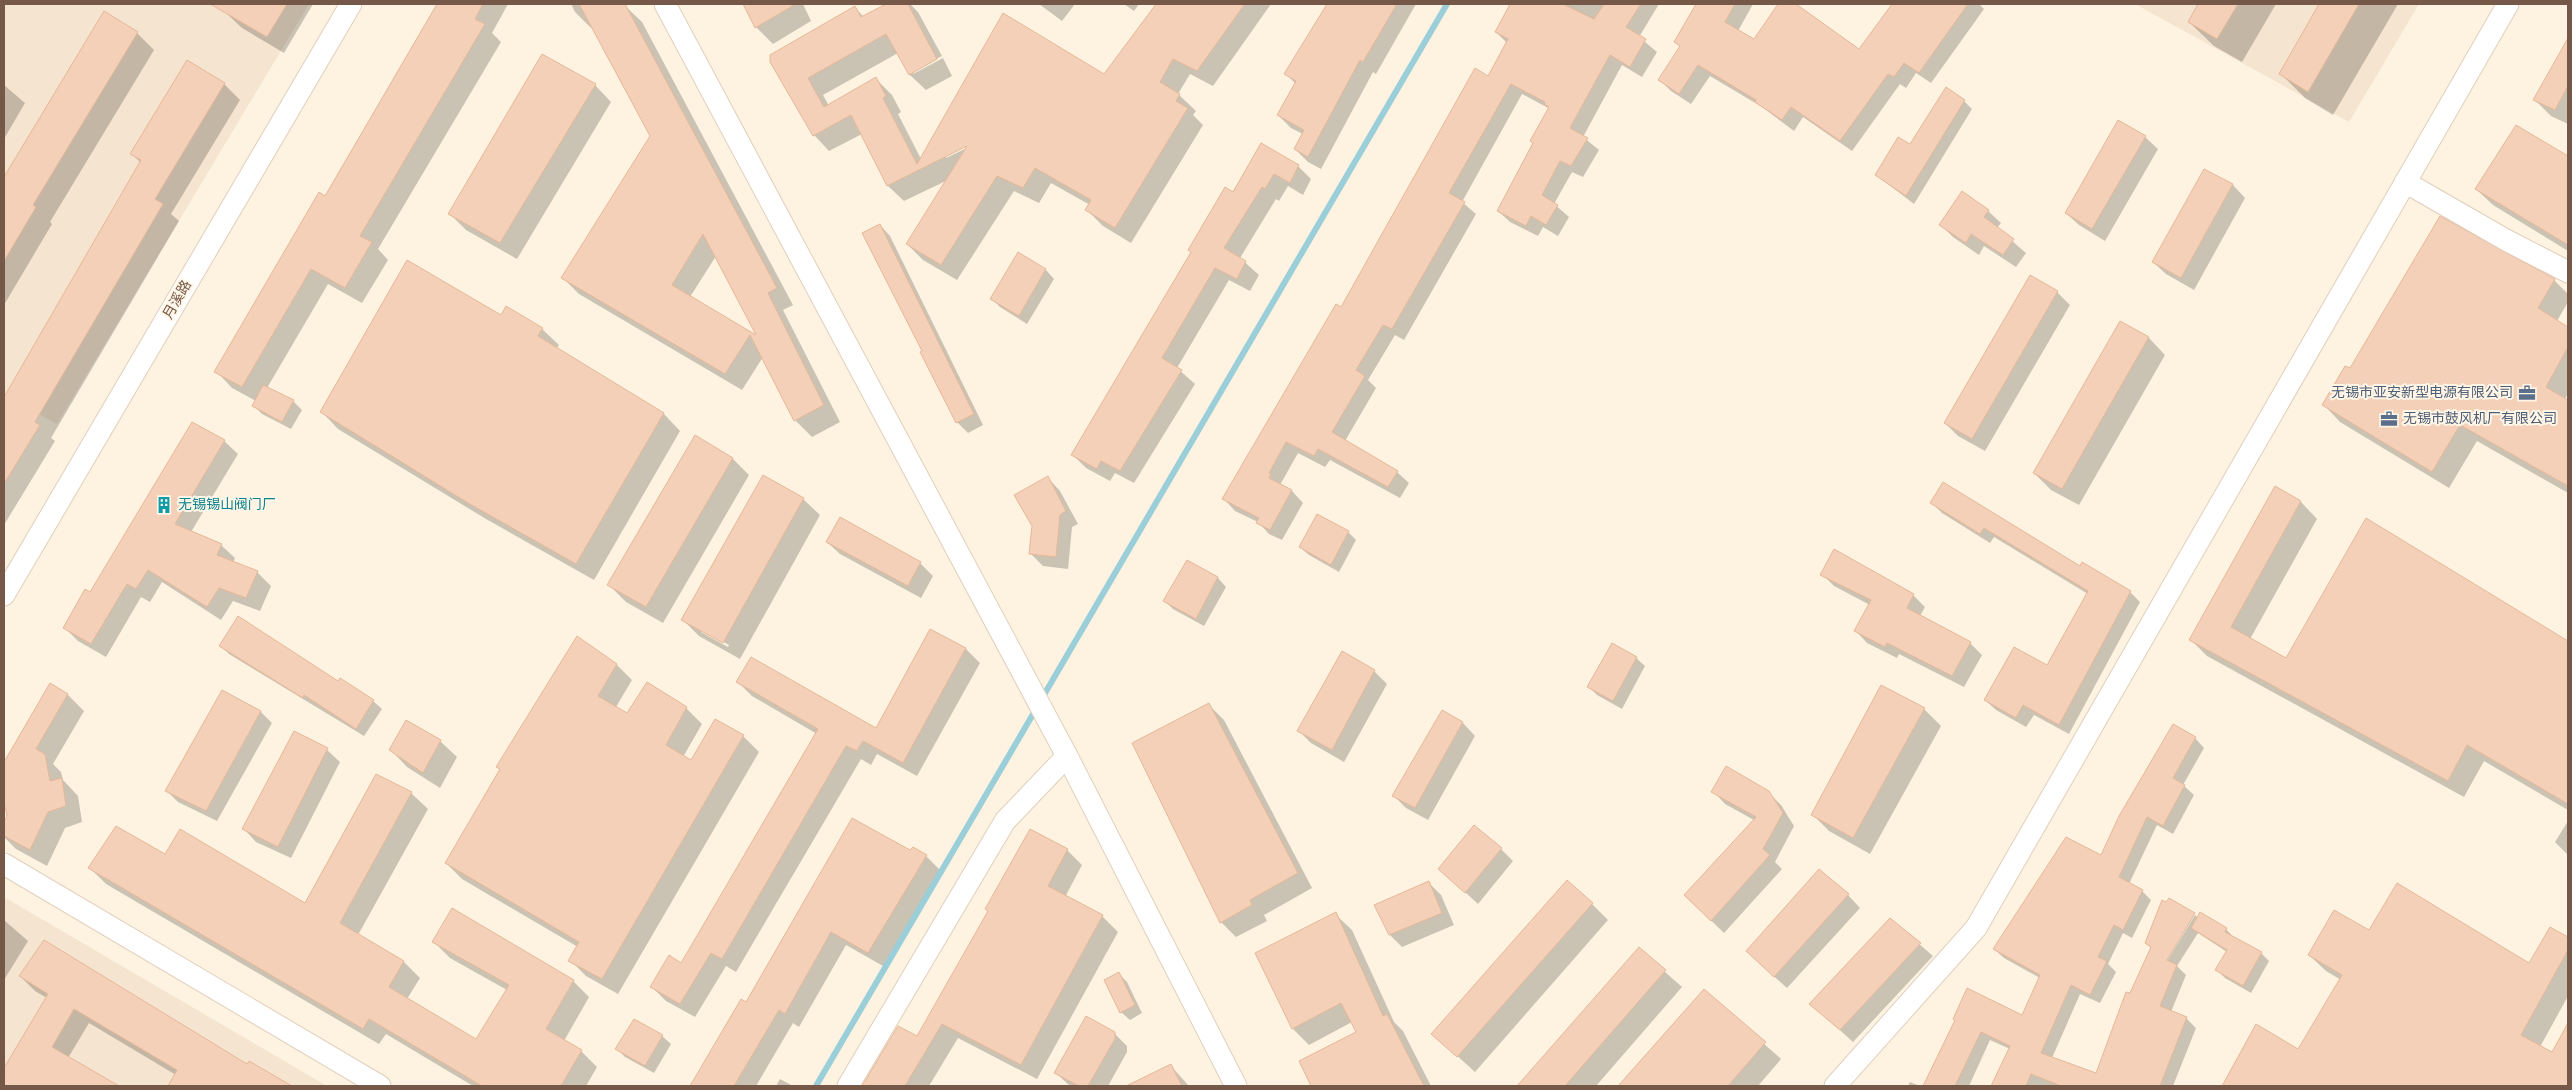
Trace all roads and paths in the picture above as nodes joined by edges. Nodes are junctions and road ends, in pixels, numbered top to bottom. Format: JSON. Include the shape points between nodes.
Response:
{"nodes":[{"id":1,"x":351,"y":4,"type":"edge"},
{"id":2,"x":665,"y":4,"type":"edge"},
{"id":3,"x":2508,"y":4,"type":"edge"},
{"id":4,"x":2405,"y":182,"type":"junction"},
{"id":5,"x":2568,"y":272,"type":"edge"},
{"id":6,"x":4,"y":595,"type":"edge"},
{"id":7,"x":1067,"y":756,"type":"junction"},
{"id":8,"x":4,"y":864,"type":"edge"},
{"id":9,"x":380,"y":1086,"type":"edge"},
{"id":10,"x":848,"y":1086,"type":"edge"},
{"id":11,"x":1236,"y":1086,"type":"edge"},
{"id":12,"x":1835,"y":1086,"type":"edge"}],
"edges":[{"from":1,"to":6,"type":"street","name":"月溪路"},
{"from":2,"to":7,"type":"street"},
{"from":3,"to":4,"type":"street"},
{"from":4,"to":5,"type":"street"},
{"from":4,"to":12,"type":"street","via":[[1976,928]]},
{"from":7,"to":10,"type":"street","via":[[1005,821]]},
{"from":7,"to":11,"type":"street"},
{"from":8,"to":9,"type":"street"}]}
